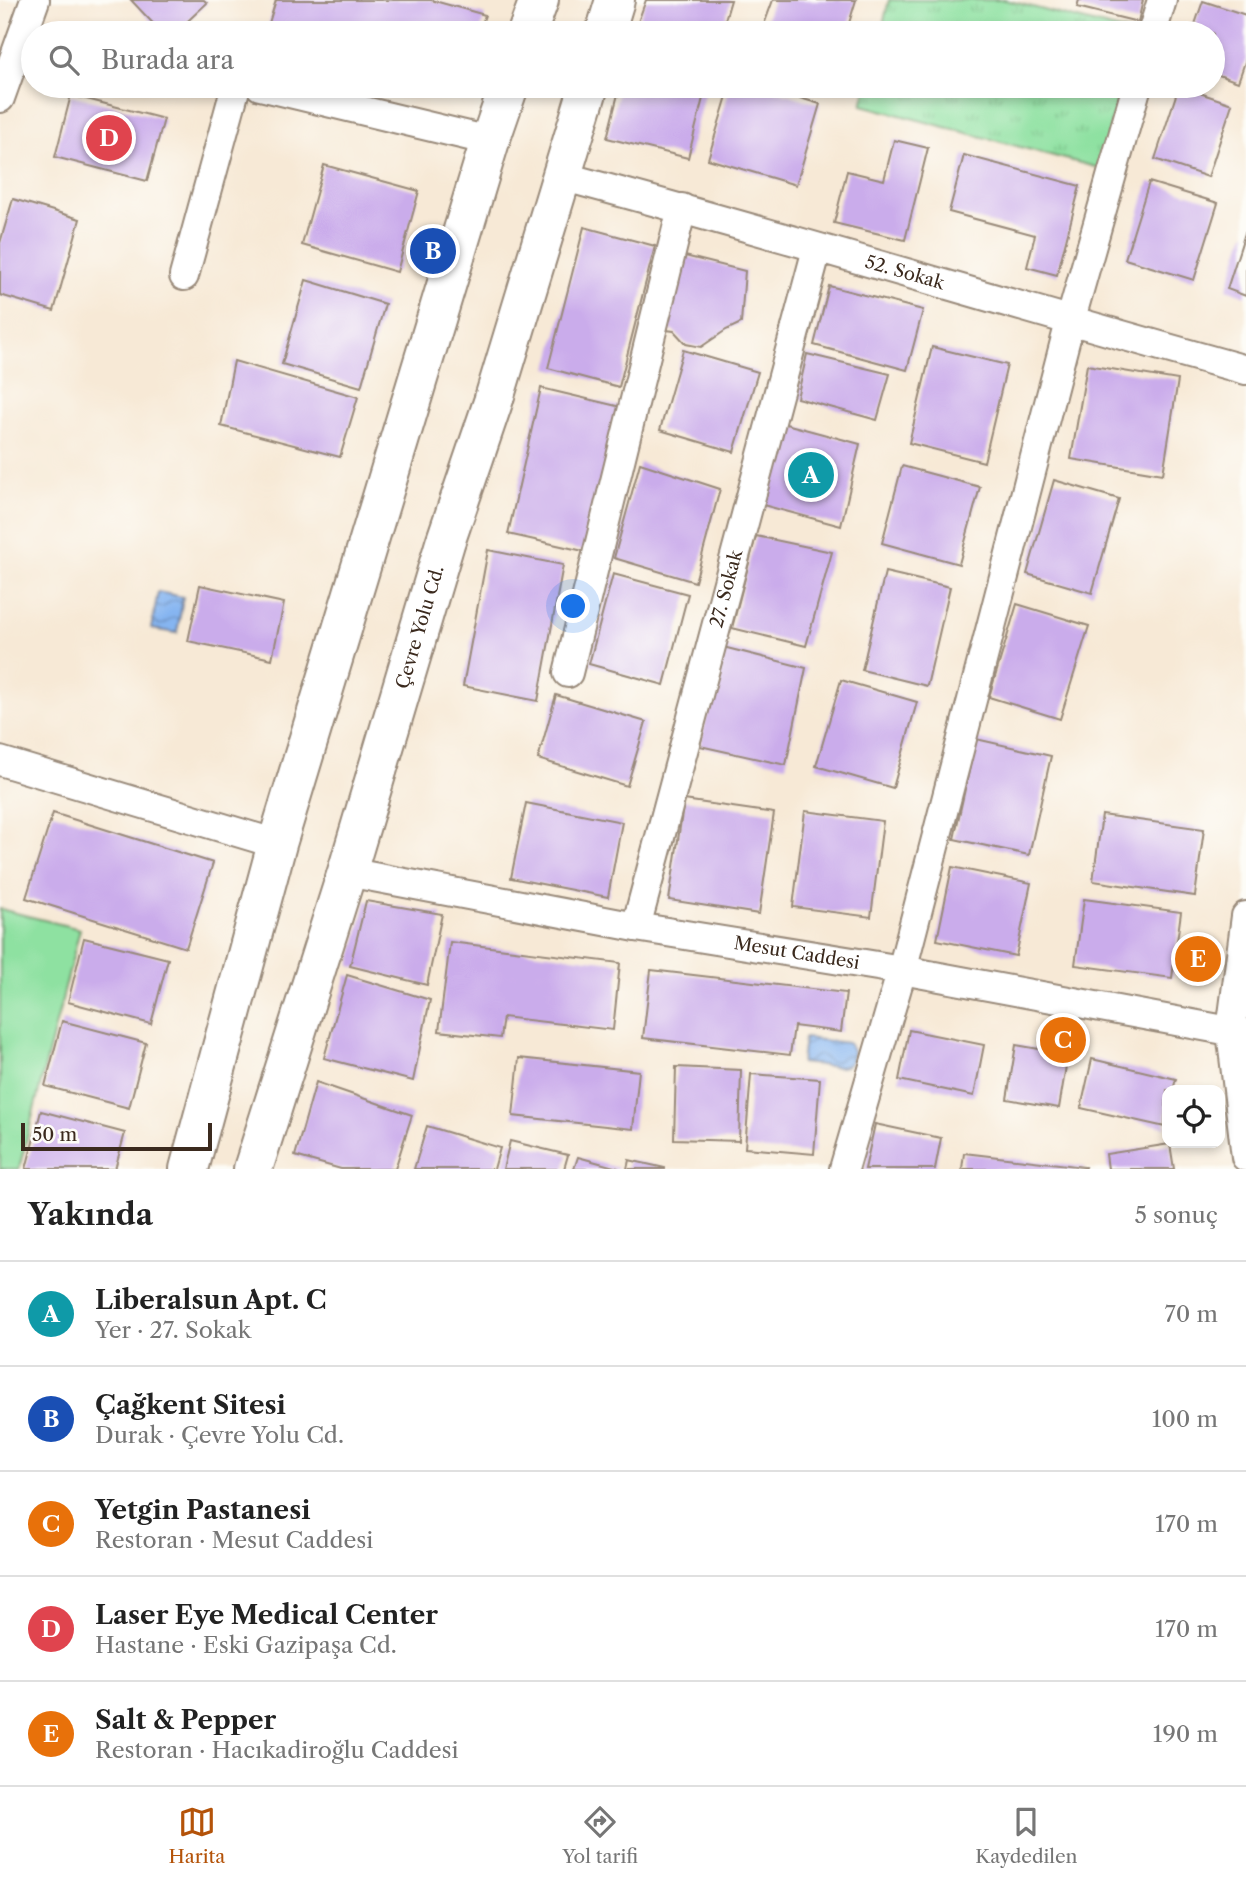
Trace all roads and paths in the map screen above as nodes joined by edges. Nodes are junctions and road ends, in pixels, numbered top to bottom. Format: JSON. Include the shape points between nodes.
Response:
{"nodes":[{"id":1,"x":35,"y":0,"type":"edge"},
{"id":2,"x":539,"y":0,"type":"edge"},
{"id":3,"x":615,"y":0,"type":"edge"},
{"id":4,"x":1162,"y":0,"type":"edge"},
{"id":5,"x":34,"y":21,"type":"edge"},
{"id":6,"x":531,"y":21,"type":"edge"},
{"id":7,"x":609,"y":21,"type":"edge"},
{"id":8,"x":1156,"y":21,"type":"edge"},
{"id":9,"x":21,"y":55,"type":"edge"},
{"id":10,"x":0,"y":98,"type":"edge"},
{"id":11,"x":233,"y":98,"type":"edge"},
{"id":12,"x":310,"y":98,"type":"edge"},
{"id":13,"x":505,"y":98,"type":"edge"},
{"id":14,"x":585,"y":98,"type":"edge"},
{"id":15,"x":1134,"y":98,"type":"edge"},
{"id":16,"x":490,"y":141,"type":"junction"},
{"id":17,"x":561,"y":176,"type":"junction"},
{"id":18,"x":682,"y":208,"type":"junction"},
{"id":19,"x":817,"y":249,"type":"junction"},
{"id":20,"x":184,"y":276,"type":"dead end"},
{"id":21,"x":1070,"y":322,"type":"junction"},
{"id":22,"x":1246,"y":370,"type":"edge"},
{"id":23,"x":568,"y":673,"type":"dead end"},
{"id":24,"x":0,"y":761,"type":"edge"},
{"id":25,"x":277,"y":844,"type":"junction"},
{"id":26,"x":347,"y":872,"type":"junction"},
{"id":27,"x":1246,"y":916,"type":"edge"},
{"id":28,"x":636,"y":927,"type":"junction"},
{"id":29,"x":902,"y":970,"type":"junction"},
{"id":30,"x":1239,"y":1032,"type":"edge"},
{"id":31,"x":1246,"y":1157,"type":"edge"},
{"id":32,"x":189,"y":1169,"type":"edge"},
{"id":33,"x":253,"y":1169,"type":"edge"},
{"id":34,"x":844,"y":1169,"type":"edge"}],
"edges":[{"from":1,"to":5,"type":"street"},
{"from":2,"to":6,"type":"highway"},
{"from":3,"to":7,"type":"highway"},
{"from":4,"to":8,"type":"street"},
{"from":9,"to":10,"type":"street"},
{"from":11,"to":20,"type":"street"},
{"from":12,"to":16,"type":"street"},
{"from":13,"to":16,"type":"highway"},
{"from":14,"to":17,"type":"highway","name":"Çevre Yolu Cd."},
{"from":15,"to":21,"type":"street"},
{"from":16,"to":25,"type":"highway"},
{"from":17,"to":18,"type":"street","name":"52. Sokak"},
{"from":17,"to":26,"type":"highway","name":"Çevre Yolu Cd."},
{"from":18,"to":19,"type":"street","name":"52. Sokak"},
{"from":18,"to":23,"type":"street"},
{"from":19,"to":21,"type":"street","name":"52. Sokak"},
{"from":19,"to":28,"type":"street","name":"27. Sokak"},
{"from":21,"to":22,"type":"street","name":"52. Sokak"},
{"from":21,"to":29,"type":"street"},
{"from":24,"to":25,"type":"street"},
{"from":25,"to":32,"type":"highway"},
{"from":26,"to":28,"type":"street","name":"Mesut Caddesi"},
{"from":26,"to":33,"type":"highway","name":"Çevre Yolu Cd."},
{"from":27,"to":30,"type":"street"},
{"from":28,"to":29,"type":"street","name":"Mesut Caddesi"},
{"from":29,"to":30,"type":"street","name":"Mesut Caddesi"},
{"from":29,"to":34,"type":"street"},
{"from":30,"to":31,"type":"street"}]}
